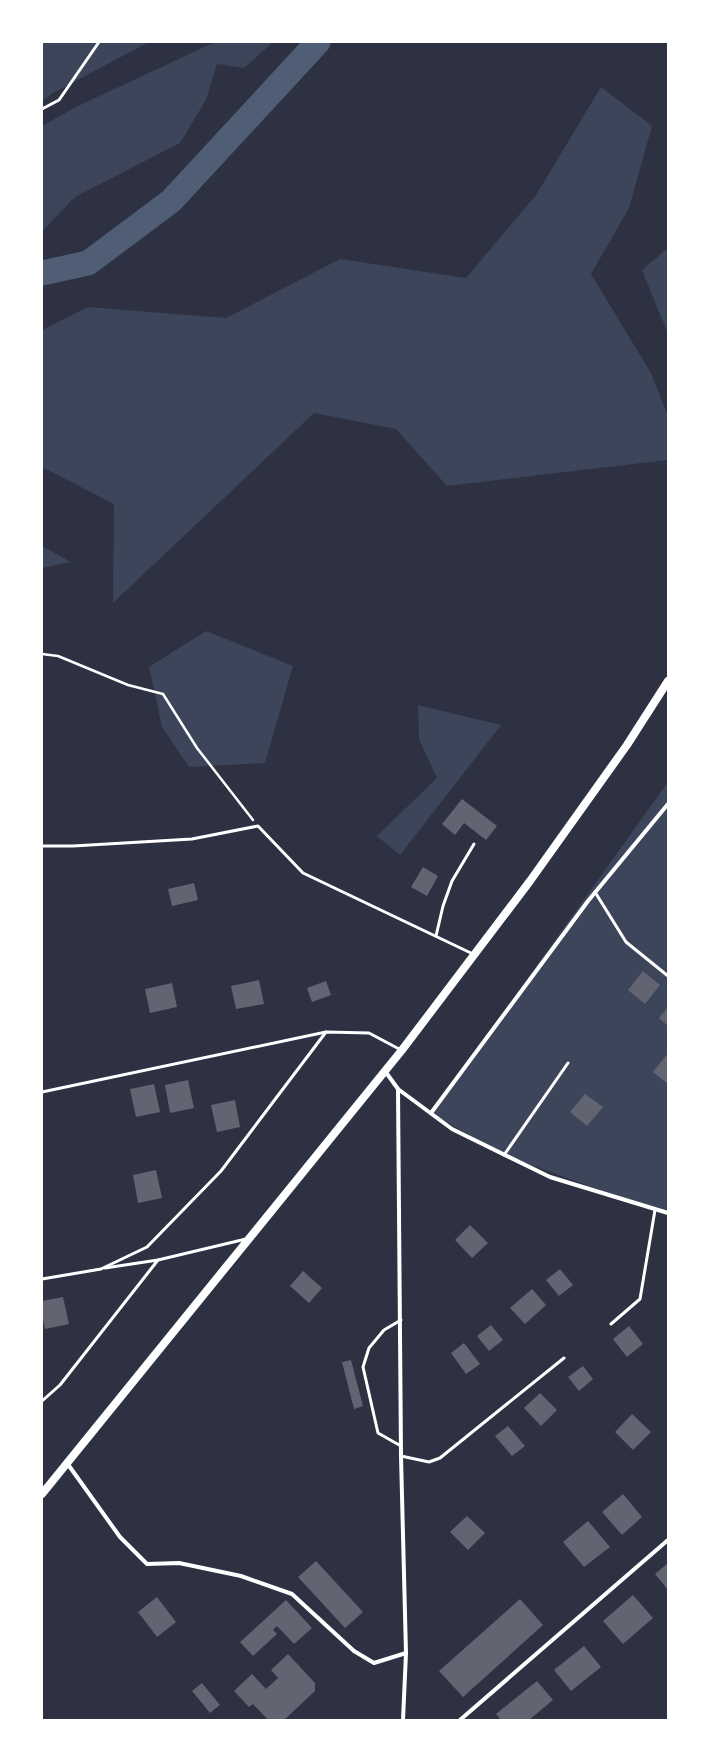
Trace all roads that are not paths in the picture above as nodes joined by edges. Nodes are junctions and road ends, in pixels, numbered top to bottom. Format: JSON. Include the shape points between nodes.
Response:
{"nodes":[{"id":1,"x":99,"y":42,"type":"edge"},
{"id":2,"x":42,"y":110,"type":"edge"},
{"id":3,"x":668,"y":681,"type":"edge"},
{"id":4,"x":668,"y":804,"type":"edge"},
{"id":5,"x":474,"y":844,"type":"dead end"},
{"id":6,"x":42,"y":846,"type":"edge"},
{"id":7,"x":595,"y":892,"type":"junction"},
{"id":8,"x":436,"y":936,"type":"junction"},
{"id":9,"x":474,"y":954,"type":"junction"},
{"id":10,"x":668,"y":976,"type":"edge"},
{"id":11,"x":326,"y":1032,"type":"junction"},
{"id":12,"x":402,"y":1050,"type":"junction"},
{"id":13,"x":568,"y":1063,"type":"dead end"},
{"id":14,"x":385,"y":1071,"type":"junction"},
{"id":15,"x":398,"y":1089,"type":"junction"},
{"id":16,"x":42,"y":1092,"type":"edge"},
{"id":17,"x":431,"y":1113,"type":"junction"},
{"id":18,"x":504,"y":1155,"type":"junction"},
{"id":19,"x":655,"y":1210,"type":"junction"},
{"id":20,"x":668,"y":1213,"type":"edge"},
{"id":21,"x":250,"y":1238,"type":"junction"},
{"id":22,"x":158,"y":1260,"type":"junction"},
{"id":23,"x":101,"y":1269,"type":"junction"},
{"id":24,"x":42,"y":1279,"type":"edge"},
{"id":25,"x":401,"y":1320,"type":"junction"},
{"id":26,"x":611,"y":1324,"type":"dead end"},
{"id":27,"x":564,"y":1358,"type":"dead end"},
{"id":28,"x":42,"y":1401,"type":"edge"},
{"id":29,"x":401,"y":1446,"type":"junction"},
{"id":30,"x":401,"y":1456,"type":"junction"},
{"id":31,"x":67,"y":1464,"type":"junction"},
{"id":32,"x":42,"y":1494,"type":"edge"},
{"id":33,"x":668,"y":1540,"type":"edge"},
{"id":34,"x":406,"y":1653,"type":"junction"},
{"id":35,"x":403,"y":1720,"type":"edge"},
{"id":36,"x":460,"y":1720,"type":"edge"}],
"edges":[{"from":1,"to":2,"type":"lane","via":[[59,100]]},
{"from":3,"to":9,"type":"main road","via":[[627,746]]},
{"from":4,"to":7,"type":"street"},
{"from":5,"to":8,"type":"lane","via":[[452,881]]},
{"from":6,"to":8,"type":"lane","via":[[192,839],[258,826],[304,873]]},
{"from":7,"to":10,"type":"lane","via":[[626,942]]},
{"from":7,"to":17,"type":"street"},
{"from":8,"to":9,"type":"lane"},
{"from":9,"to":12,"type":"main road"},
{"from":11,"to":12,"type":"lane","via":[[369,1033]]},
{"from":11,"to":16,"type":"lane"},
{"from":11,"to":23,"type":"lane","via":[[221,1171],[147,1247]]},
{"from":12,"to":14,"type":"main road"},
{"from":13,"to":18,"type":"lane"},
{"from":14,"to":15,"type":"street"},
{"from":14,"to":21,"type":"main road"},
{"from":15,"to":17,"type":"street"},
{"from":15,"to":25,"type":"street"},
{"from":17,"to":18,"type":"street","via":[[452,1129]]},
{"from":18,"to":19,"type":"street","via":[[550,1177]]},
{"from":19,"to":20,"type":"street"},
{"from":19,"to":26,"type":"lane","via":[[640,1299]]},
{"from":21,"to":22,"type":"lane"},
{"from":21,"to":31,"type":"main road"},
{"from":22,"to":23,"type":"lane"},
{"from":22,"to":28,"type":"lane","via":[[60,1385]]},
{"from":23,"to":24,"type":"lane"},
{"from":25,"to":29,"type":"street"},
{"from":25,"to":29,"type":"lane","via":[[384,1330],[369,1348],[363,1367],[378,1433]]},
{"from":27,"to":30,"type":"lane","via":[[440,1458],[429,1462]]},
{"from":29,"to":30,"type":"street"},
{"from":30,"to":34,"type":"street"},
{"from":31,"to":32,"type":"main road"},
{"from":31,"to":34,"type":"street","via":[[120,1537],[147,1564],[179,1563],[241,1576],[292,1594],[354,1651],[374,1663]]},
{"from":33,"to":36,"type":"street"},
{"from":34,"to":35,"type":"street"}]}
